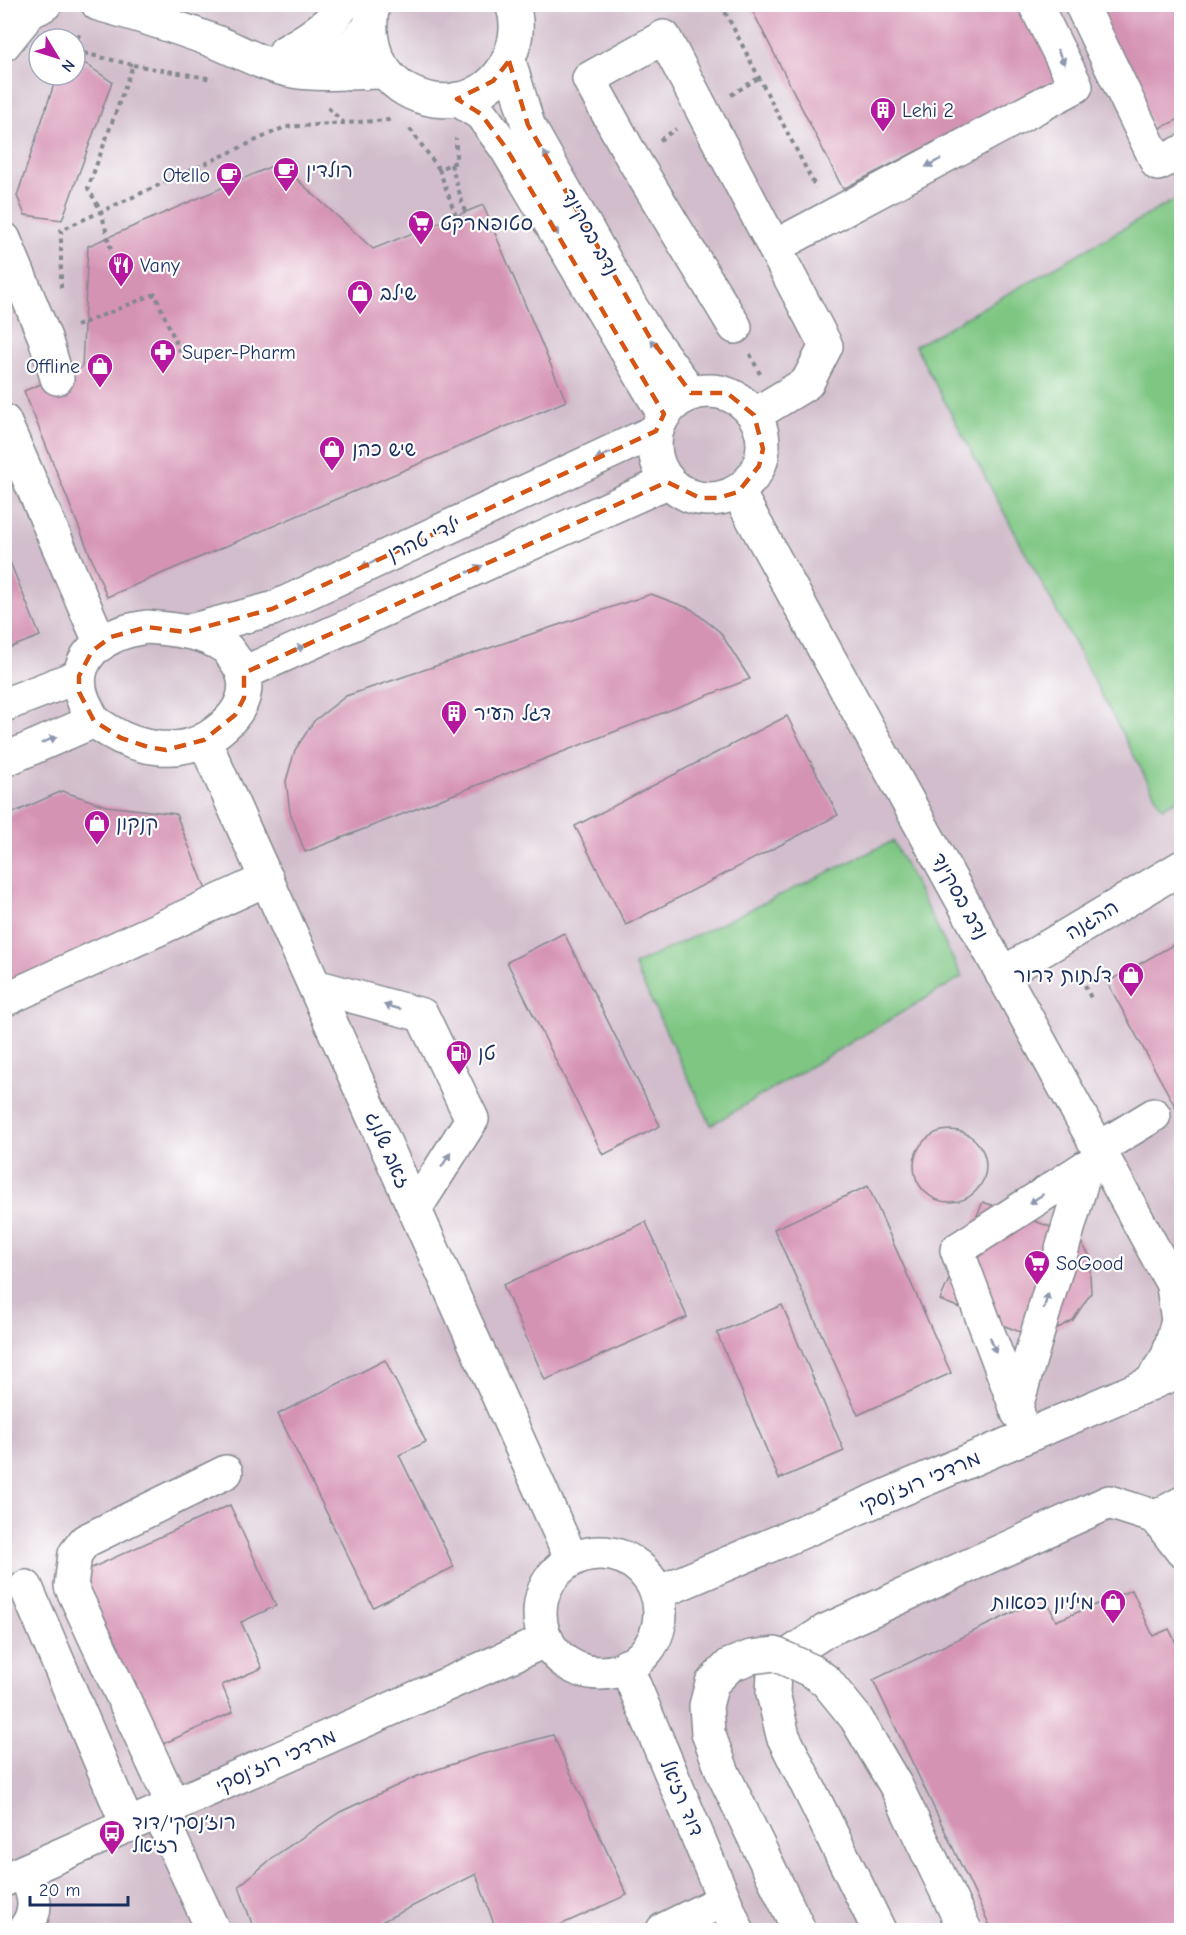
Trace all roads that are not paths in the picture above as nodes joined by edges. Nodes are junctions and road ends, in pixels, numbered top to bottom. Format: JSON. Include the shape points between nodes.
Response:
{"nodes":[{"id":1,"x":98,"y":4,"type":"edge"},
{"id":2,"x":344,"y":4,"type":"edge"},
{"id":3,"x":1035,"y":4,"type":"edge"},
{"id":4,"x":1081,"y":4,"type":"edge"},
{"id":5,"x":37,"y":7,"type":"edge"},
{"id":6,"x":134,"y":10,"type":"edge"},
{"id":7,"x":519,"y":12,"type":"edge"},
{"id":8,"x":371,"y":16,"type":"edge"},
{"id":9,"x":218,"y":43,"type":"junction"},
{"id":10,"x":4,"y":44,"type":"edge"},
{"id":11,"x":285,"y":52,"type":"junction"},
{"id":12,"x":508,"y":61,"type":"junction"},
{"id":13,"x":384,"y":72,"type":"junction"},
{"id":14,"x":457,"y":99,"type":"junction"},
{"id":15,"x":1182,"y":152,"type":"edge"},
{"id":16,"x":4,"y":239,"type":"edge"},
{"id":17,"x":774,"y":247,"type":"junction"},
{"id":18,"x":735,"y":327,"type":"road end"},
{"id":19,"x":57,"y":378,"type":"dead end"},
{"id":20,"x":691,"y":393,"type":"junction"},
{"id":21,"x":765,"y":408,"type":"junction"},
{"id":22,"x":4,"y":421,"type":"edge"},
{"id":23,"x":660,"y":423,"type":"junction"},
{"id":24,"x":667,"y":482,"type":"junction"},
{"id":25,"x":738,"y":492,"type":"junction"},
{"id":26,"x":186,"y":632,"type":"junction"},
{"id":27,"x":101,"y":644,"type":"junction"},
{"id":28,"x":244,"y":673,"type":"junction"},
{"id":29,"x":79,"y":676,"type":"junction"},
{"id":30,"x":4,"y":705,"type":"edge"},
{"id":31,"x":94,"y":721,"type":"junction"},
{"id":32,"x":204,"y":740,"type":"junction"},
{"id":33,"x":4,"y":760,"type":"edge"},
{"id":34,"x":1182,"y":867,"type":"edge"},
{"id":35,"x":267,"y":879,"type":"junction"},
{"id":36,"x":1002,"y":974,"type":"junction"},
{"id":37,"x":315,"y":986,"type":"junction"},
{"id":38,"x":4,"y":1000,"type":"edge"},
{"id":39,"x":1154,"y":1115,"type":"dead end"},
{"id":40,"x":1096,"y":1159,"type":"junction"},
{"id":41,"x":415,"y":1209,"type":"junction"},
{"id":42,"x":1177,"y":1294,"type":"edge"},
{"id":43,"x":1182,"y":1370,"type":"edge"},
{"id":44,"x":1150,"y":1384,"type":"junction"},
{"id":45,"x":1016,"y":1407,"type":"junction"},
{"id":46,"x":1028,"y":1437,"type":"junction"},
{"id":47,"x":226,"y":1472,"type":"dead end"},
{"id":48,"x":1169,"y":1510,"type":"edge"},
{"id":49,"x":1182,"y":1551,"type":"edge"},
{"id":50,"x":572,"y":1560,"type":"junction"},
{"id":51,"x":26,"y":1587,"type":"dead end"},
{"id":52,"x":658,"y":1593,"type":"junction"},
{"id":53,"x":547,"y":1640,"type":"junction"},
{"id":54,"x":626,"y":1666,"type":"junction"},
{"id":55,"x":166,"y":1810,"type":"junction"},
{"id":56,"x":128,"y":1826,"type":"junction"},
{"id":57,"x":15,"y":1875,"type":"edge"},
{"id":58,"x":724,"y":1900,"type":"junction"},
{"id":59,"x":24,"y":1930,"type":"edge"},
{"id":60,"x":213,"y":1930,"type":"edge"},
{"id":61,"x":663,"y":1930,"type":"edge"},
{"id":62,"x":737,"y":1930,"type":"edge"},
{"id":63,"x":799,"y":1930,"type":"edge"},
{"id":64,"x":879,"y":1930,"type":"edge"},
{"id":65,"x":965,"y":1930,"type":"edge"}],
"edges":[{"from":1,"to":6,"type":"street"},
{"from":2,"to":11,"type":"street","via":[[334,20]]},
{"from":3,"to":17,"type":"street","one_way":true,"via":[[1076,86]]},
{"from":4,"to":15,"type":"street","via":[[1158,164]]},
{"from":5,"to":10,"type":"street"},
{"from":6,"to":9,"type":"street"},
{"from":7,"to":12,"type":"street"},
{"from":8,"to":11,"type":"street","via":[[351,46],[332,52]]},
{"from":8,"to":13,"type":"street","via":[[374,52]]},
{"from":9,"to":11,"type":"street"},
{"from":9,"to":13,"type":"street","via":[[293,71]]},
{"from":12,"to":14,"type":"street","via":[[493,81],[472,95]]},
{"from":20,"to":12,"type":"street","name":"נדב בסקינד","one_way":true,"via":[[637,317],[528,125]]},
{"from":13,"to":14,"type":"street","via":[[401,88],[423,98]]},
{"from":14,"to":23,"type":"street","name":"נדב בסקינד","one_way":true,"via":[[481,114],[506,148]]},
{"from":16,"to":19,"type":"street"},
{"from":17,"to":18,"type":"street","via":[[664,37],[589,79]]},
{"from":17,"to":21,"type":"street","via":[[826,346],[807,383]]},
{"from":20,"to":21,"type":"street","via":[[727,393]]},
{"from":20,"to":23,"type":"street","via":[[675,402]]},
{"from":21,"to":25,"type":"street","via":[[759,466]]},
{"from":22,"to":27,"type":"street"},
{"from":23,"to":24,"type":"street","via":[[654,445]]},
{"from":23,"to":26,"type":"street","name":"ילדי טהרן","one_way":true,"via":[[272,609]]},
{"from":24,"to":25,"type":"street","via":[[700,498]]},
{"from":28,"to":24,"type":"street","one_way":true},
{"from":25,"to":36,"type":"street","name":"נדב בסקינד"},
{"from":26,"to":27,"type":"street","via":[[147,627],[120,633]]},
{"from":26,"to":28,"type":"street","via":[[227,649]]},
{"from":27,"to":29,"type":"street","via":[[92,651]]},
{"from":28,"to":32,"type":"street","via":[[244,698],[236,714]]},
{"from":29,"to":30,"type":"street"},
{"from":29,"to":31,"type":"street","via":[[79,692]]},
{"from":31,"to":32,"type":"street","via":[[121,738],[148,747],[166,750]]},
{"from":33,"to":31,"type":"street","one_way":true},
{"from":32,"to":35,"type":"street","name":"זאב שלנג"},
{"from":34,"to":36,"type":"street","name":"ההגנה"},
{"from":35,"to":37,"type":"street","name":"זאב שלנג"},
{"from":35,"to":38,"type":"street"},
{"from":36,"to":40,"type":"street","name":"נדב בסקינד"},
{"from":37,"to":41,"type":"street","name":"זאב שלנג"},
{"from":41,"to":37,"type":"street","one_way":true,"via":[[472,1119],[422,1015]]},
{"from":39,"to":40,"type":"street"},
{"from":40,"to":42,"type":"street","name":"נדב בסקינד"},
{"from":45,"to":40,"type":"street","one_way":true},
{"from":40,"to":45,"type":"street","one_way":true,"via":[[957,1250]]},
{"from":41,"to":50,"type":"street","name":"זאב שלנג"},
{"from":42,"to":44,"type":"street","via":[[1178,1321],[1168,1356]]},
{"from":43,"to":44,"type":"street","name":"מרדכי רוז'נסקי"},
{"from":44,"to":46,"type":"street","name":"מרדכי רוז'נסקי"},
{"from":45,"to":46,"type":"street"},
{"from":46,"to":52,"type":"street","name":"מרדכי רוז'נסקי"},
{"from":47,"to":55,"type":"street","via":[[85,1541],[75,1554],[71,1586]]},
{"from":48,"to":49,"type":"street"},
{"from":48,"to":64,"type":"street","via":[[1109,1502],[825,1631],[792,1652],[774,1672],[773,1693],[783,1736]]},
{"from":50,"to":52,"type":"street","via":[[598,1552],[617,1554],[648,1576]]},
{"from":50,"to":53,"type":"street","via":[[549,1582],[541,1600],[540,1621]]},
{"from":51,"to":56,"type":"street"},
{"from":52,"to":54,"type":"street","via":[[661,1612],[657,1631],[649,1649]]},
{"from":53,"to":54,"type":"street","via":[[558,1656],[575,1668],[595,1673]]},
{"from":53,"to":55,"type":"street","name":"מרדכי רוז'נסקי"},
{"from":54,"to":58,"type":"street","name":"דוד רזיאל"},
{"from":55,"to":56,"type":"street","name":"מרדכי רוז'נסקי"},
{"from":55,"to":60,"type":"street"},
{"from":56,"to":57,"type":"street","name":"מרדכי רוז'נסקי"},
{"from":57,"to":59,"type":"street","via":[[35,1899],[30,1923]]},
{"from":58,"to":61,"type":"street"},
{"from":58,"to":62,"type":"street","name":"דוד רזיאל"},
{"from":63,"to":65,"type":"street","bridge":true,"via":[[723,1773],[708,1733],[706,1706],[712,1683],[729,1665],[751,1657],[775,1654],[812,1671],[826,1681],[856,1718],[896,1786]]}]}
